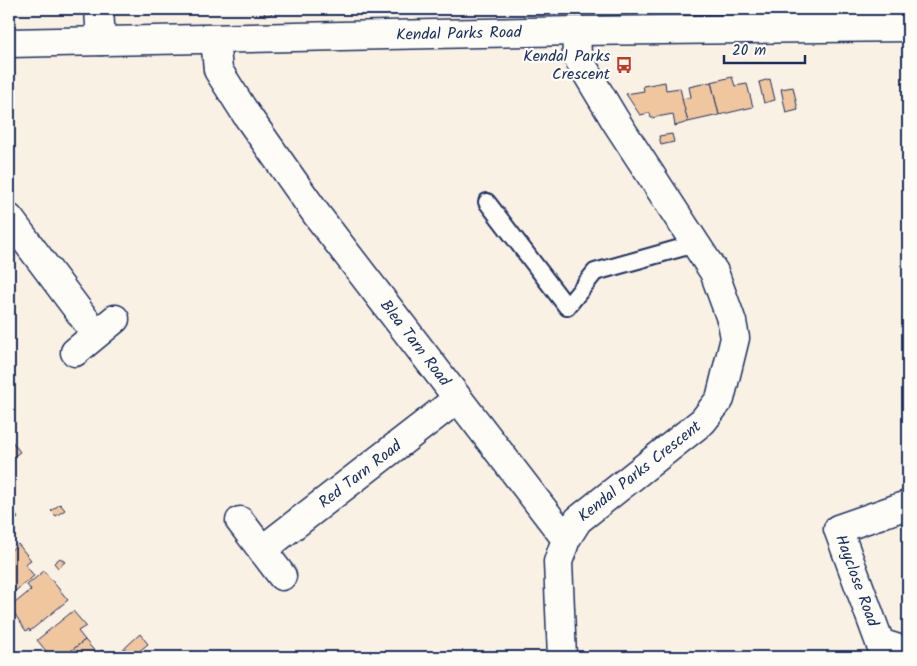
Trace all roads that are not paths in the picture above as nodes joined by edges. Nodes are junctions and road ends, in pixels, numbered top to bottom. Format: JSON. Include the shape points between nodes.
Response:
{"nodes":[{"id":1,"x":99,"y":9,"type":"edge"},
{"id":2,"x":787,"y":19,"type":"edge"},
{"id":3,"x":908,"y":27,"type":"edge"},
{"id":4,"x":576,"y":30,"type":"junction"},
{"id":5,"x":215,"y":39,"type":"junction"},
{"id":6,"x":100,"y":41,"type":"junction"},
{"id":7,"x":9,"y":43,"type":"edge"},
{"id":8,"x":487,"y":202,"type":"dead end"},
{"id":9,"x":9,"y":218,"type":"edge"},
{"id":10,"x":695,"y":244,"type":"junction"},
{"id":11,"x":75,"y":352,"type":"dead end"},
{"id":12,"x":457,"y":399,"type":"junction"},
{"id":13,"x":907,"y":505,"type":"dead end"},
{"id":14,"x":240,"y":521,"type":"dead end"},
{"id":15,"x":566,"y":539,"type":"junction"},
{"id":16,"x":262,"y":550,"type":"junction"},
{"id":17,"x":282,"y":576,"type":"dead end"},
{"id":18,"x":908,"y":652,"type":"edge"},
{"id":19,"x":562,"y":657,"type":"edge"}],
"edges":[{"from":1,"to":6,"type":"street"},
{"from":2,"to":3,"type":"street","name":"Kendal Parks Road"},
{"from":2,"to":4,"type":"street","name":"Kendal Parks Road"},
{"from":4,"to":5,"type":"street","name":"Kendal Parks Road"},
{"from":4,"to":10,"type":"street","name":"Kendal Parks Crescent","via":[[577,55],[582,65]]},
{"from":5,"to":6,"type":"street","name":"Kendal Parks Road"},
{"from":5,"to":12,"type":"street","name":"Blea Tarn Road","via":[[218,70],[246,114]]},
{"from":6,"to":7,"type":"street","name":"Kendal Parks Road"},
{"from":8,"to":10,"type":"lane","via":[[567,307],[595,272]]},
{"from":9,"to":11,"type":"street","via":[[106,327]]},
{"from":10,"to":15,"type":"street","name":"Kendal Parks Crescent","via":[[714,272],[735,338],[720,399],[703,421],[578,520]]},
{"from":12,"to":15,"type":"street","name":"Blea Tarn Road"},
{"from":12,"to":16,"type":"street","name":"Red Tarn Road"},
{"from":13,"to":18,"type":"street","name":"Hayclose Road","via":[[838,529],[880,643]]},
{"from":14,"to":16,"type":"street"},
{"from":15,"to":19,"type":"street","via":[[558,562]]},
{"from":16,"to":17,"type":"street"}]}
